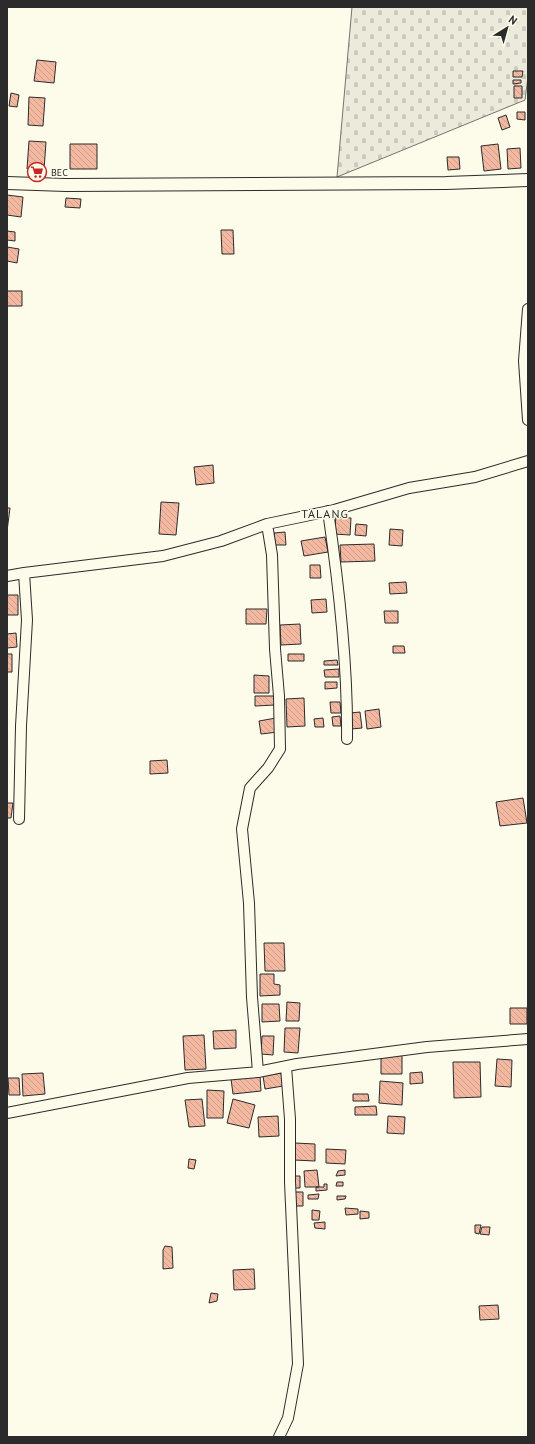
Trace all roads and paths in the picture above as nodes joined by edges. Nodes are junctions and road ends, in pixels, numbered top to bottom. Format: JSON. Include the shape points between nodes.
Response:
{"nodes":[{"id":1,"x":528,"y":180,"type":"edge"},
{"id":2,"x":7,"y":184,"type":"edge"},
{"id":3,"x":528,"y":309,"type":"edge"},
{"id":4,"x":528,"y":420,"type":"edge"},
{"id":5,"x":528,"y":461,"type":"edge"},
{"id":6,"x":328,"y":511,"type":"junction"},
{"id":7,"x":267,"y":524,"type":"junction"},
{"id":8,"x":24,"y":573,"type":"junction"},
{"id":9,"x":7,"y":576,"type":"edge"},
{"id":10,"x":347,"y":739,"type":"dead end"},
{"id":11,"x":19,"y":820,"type":"dead end"},
{"id":12,"x":528,"y":1039,"type":"edge"},
{"id":13,"x":286,"y":1066,"type":"junction"},
{"id":14,"x":258,"y":1072,"type":"junction"},
{"id":15,"x":7,"y":1113,"type":"edge"},
{"id":16,"x":279,"y":1437,"type":"edge"}],
"edges":[{"from":1,"to":2,"type":"street","via":[[430,183]]},
{"from":3,"to":4,"type":"street","via":[[524,361]]},
{"from":5,"to":6,"type":"street","via":[[475,477],[409,488]]},
{"from":6,"to":7,"type":"street"},
{"from":6,"to":10,"type":"street","via":[[336,566],[347,705]]},
{"from":7,"to":8,"type":"street","via":[[221,541],[163,556]]},
{"from":7,"to":14,"type":"street","via":[[272,555],[280,749],[268,768],[250,788],[242,829],[249,903],[252,997]]},
{"from":8,"to":9,"type":"street"},
{"from":8,"to":11,"type":"street","via":[[27,620],[20,726]]},
{"from":12,"to":13,"type":"street","via":[[427,1047]]},
{"from":13,"to":14,"type":"street"},
{"from":13,"to":16,"type":"street","via":[[298,1364],[288,1418]]},
{"from":14,"to":15,"type":"street","via":[[188,1078]]}]}
